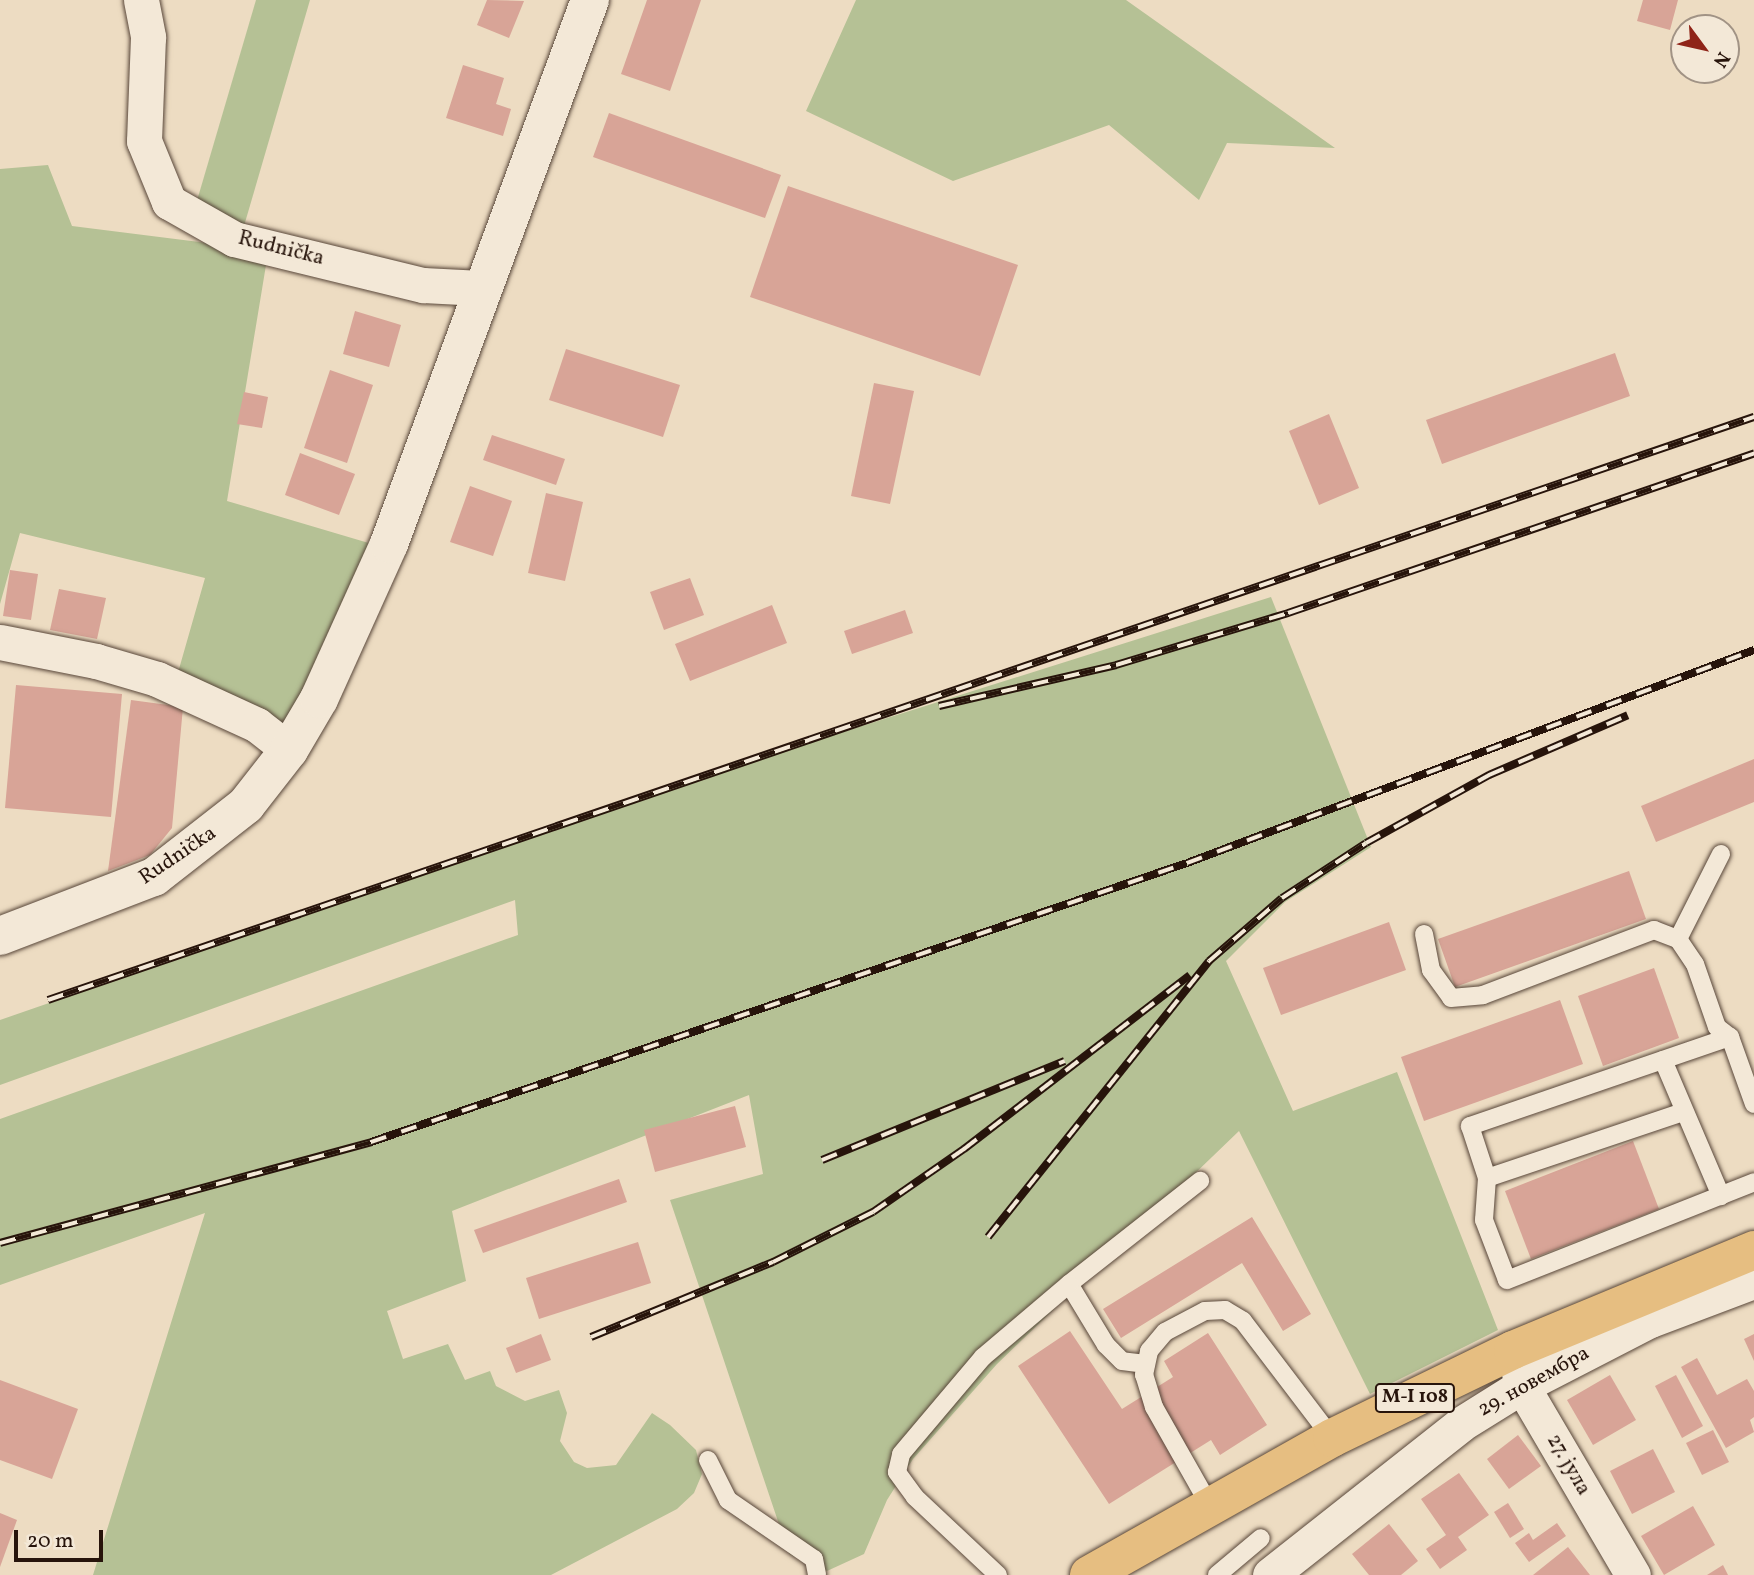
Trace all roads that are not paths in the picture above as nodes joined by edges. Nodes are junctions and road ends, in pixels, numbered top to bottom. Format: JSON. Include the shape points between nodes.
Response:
{"nodes":[{"id":1,"x":141,"y":0,"type":"edge"},
{"id":2,"x":590,"y":0,"type":"edge"},
{"id":3,"x":481,"y":288,"type":"junction"},
{"id":4,"x":0,"y":642,"type":"edge"},
{"id":5,"x":289,"y":750,"type":"junction"},
{"id":6,"x":1721,"y":854,"type":"dead end"},
{"id":7,"x":1424,"y":934,"type":"dead end"},
{"id":8,"x":0,"y":936,"type":"edge"},
{"id":9,"x":1678,"y":939,"type":"junction"},
{"id":10,"x":1730,"y":1037,"type":"junction"},
{"id":11,"x":1663,"y":1060,"type":"junction"},
{"id":12,"x":1754,"y":1104,"type":"edge"},
{"id":13,"x":1683,"y":1112,"type":"junction"},
{"id":14,"x":1487,"y":1178,"type":"junction"},
{"id":15,"x":1200,"y":1181,"type":"dead end"},
{"id":16,"x":1754,"y":1182,"type":"edge"},
{"id":17,"x":1721,"y":1196,"type":"junction"},
{"id":18,"x":1754,"y":1250,"type":"edge"},
{"id":19,"x":1754,"y":1281,"type":"edge"},
{"id":20,"x":1069,"y":1284,"type":"junction"},
{"id":21,"x":1146,"y":1364,"type":"junction"},
{"id":22,"x":1518,"y":1368,"type":"junction"},
{"id":23,"x":1332,"y":1438,"type":"junction"},
{"id":24,"x":708,"y":1460,"type":"dead end"},
{"id":25,"x":1210,"y":1506,"type":"junction"},
{"id":26,"x":1261,"y":1538,"type":"dead end"},
{"id":27,"x":817,"y":1575,"type":"edge"},
{"id":28,"x":998,"y":1575,"type":"edge"},
{"id":29,"x":1089,"y":1575,"type":"edge"},
{"id":30,"x":1217,"y":1575,"type":"edge"},
{"id":31,"x":1270,"y":1575,"type":"edge"},
{"id":32,"x":1633,"y":1575,"type":"edge"}],
"edges":[{"from":1,"to":3,"type":"street","name":"Rudnička","via":[[148,37],[144,141],[169,202],[234,239],[423,285]]},
{"from":2,"to":3,"type":"street","name":"Rudnička"},
{"from":3,"to":5,"type":"street","name":"Rudnička","via":[[390,544],[319,699]]},
{"from":4,"to":5,"type":"street","via":[[158,679],[257,725]]},
{"from":5,"to":8,"type":"street","name":"Rudnička","via":[[246,805],[174,864],[100,900]]},
{"from":6,"to":9,"type":"lane"},
{"from":7,"to":9,"type":"lane","via":[[1432,970],[1451,998],[1483,995],[1654,930]]},
{"from":9,"to":10,"type":"lane","via":[[1695,964],[1717,1027]]},
{"from":10,"to":11,"type":"lane"},
{"from":10,"to":12,"type":"lane"},
{"from":11,"to":13,"type":"lane"},
{"from":11,"to":14,"type":"lane","via":[[1470,1126]]},
{"from":13,"to":14,"type":"lane"},
{"from":13,"to":17,"type":"lane"},
{"from":14,"to":17,"type":"lane","via":[[1484,1220],[1507,1280]]},
{"from":15,"to":20,"type":"lane"},
{"from":16,"to":17,"type":"lane"},
{"from":18,"to":22,"type":"main road","number":"M-I 108"},
{"from":19,"to":22,"type":"street","name":"29. новембра"},
{"from":20,"to":21,"type":"lane","via":[[1106,1345],[1122,1361]]},
{"from":20,"to":28,"type":"lane","via":[[983,1357],[901,1454],[897,1472],[915,1497]]},
{"from":21,"to":23,"type":"lane","via":[[1149,1351],[1165,1332],[1205,1311],[1225,1310],[1244,1321],[1264,1343]]},
{"from":21,"to":25,"type":"lane","via":[[1144,1375],[1154,1407]]},
{"from":22,"to":23,"type":"main road","number":"M-I 108"},
{"from":22,"to":31,"type":"street","name":"29. новембра","via":[[1451,1432]]},
{"from":22,"to":32,"type":"street","name":"27. јула"},
{"from":23,"to":25,"type":"main road","number":"M-I 108"},
{"from":24,"to":27,"type":"lane","via":[[728,1500],[814,1559]]},
{"from":25,"to":29,"type":"main road","number":"M-I 108"},
{"from":26,"to":30,"type":"lane"}]}
